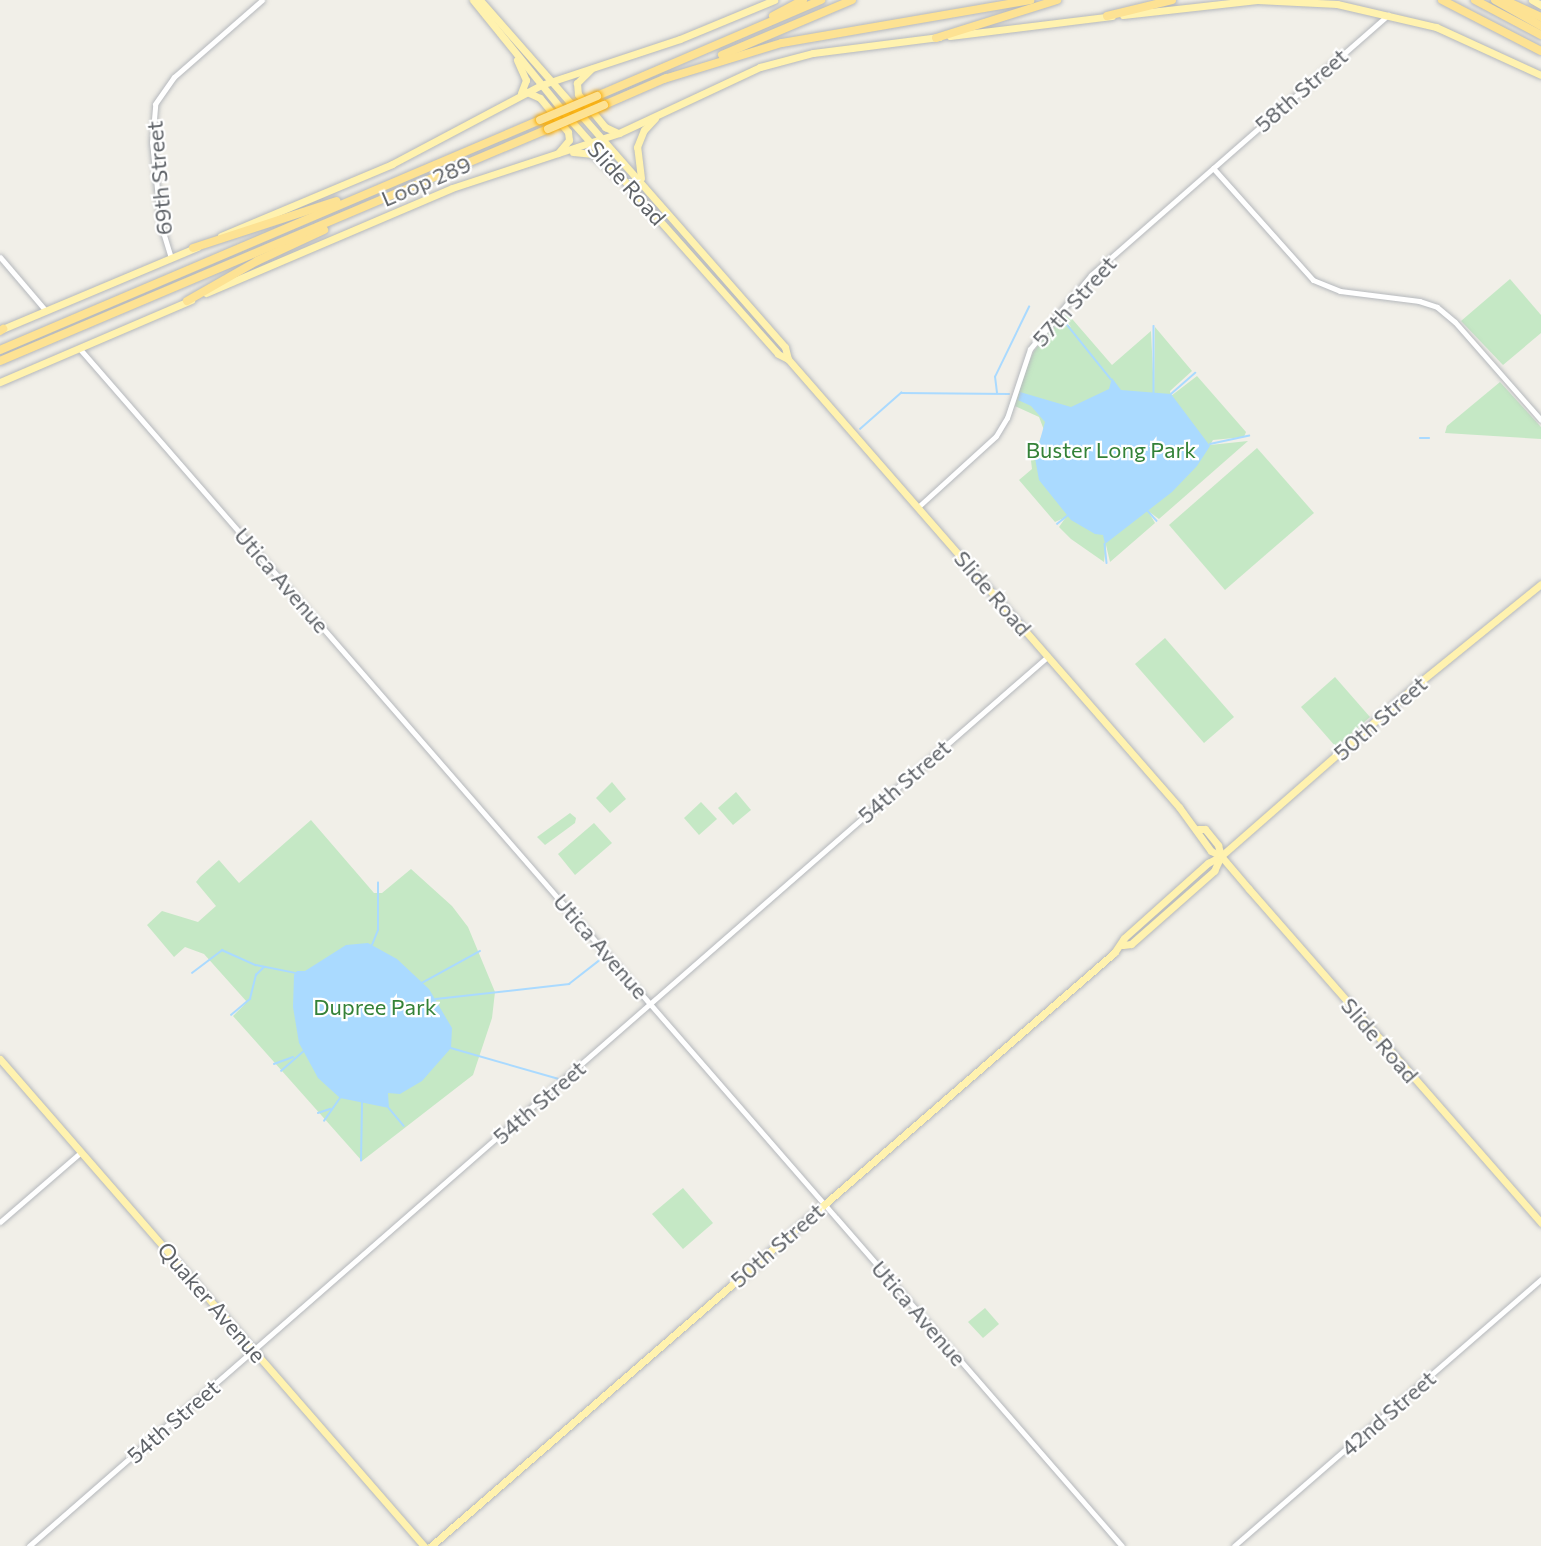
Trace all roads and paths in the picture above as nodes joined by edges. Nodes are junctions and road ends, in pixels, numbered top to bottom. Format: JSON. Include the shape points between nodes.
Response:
{"nodes":[{"id":1,"x":262,"y":0,"type":"edge"},
{"id":2,"x":473,"y":0,"type":"edge"},
{"id":3,"x":480,"y":0,"type":"edge"},
{"id":4,"x":774,"y":0,"type":"edge"},
{"id":5,"x":803,"y":0,"type":"edge"},
{"id":6,"x":821,"y":0,"type":"edge"},
{"id":7,"x":852,"y":0,"type":"edge"},
{"id":8,"x":1030,"y":0,"type":"edge"},
{"id":9,"x":1057,"y":0,"type":"edge"},
{"id":10,"x":1172,"y":0,"type":"edge"},
{"id":11,"x":1442,"y":0,"type":"edge"},
{"id":12,"x":1475,"y":0,"type":"edge"},
{"id":13,"x":1495,"y":0,"type":"edge"},
{"id":14,"x":1504,"y":0,"type":"edge"},
{"id":15,"x":1532,"y":0,"type":"edge"},
{"id":16,"x":1541,"y":5,"type":"edge"},
{"id":17,"x":1389,"y":14,"type":"junction"},
{"id":18,"x":1107,"y":16,"type":"junction"},
{"id":19,"x":1541,"y":17,"type":"edge"},
{"id":20,"x":1495,"y":25,"type":"junction"},
{"id":21,"x":1541,"y":26,"type":"edge"},
{"id":22,"x":746,"y":32,"type":"junction"},
{"id":23,"x":1541,"y":35,"type":"edge"},
{"id":24,"x":936,"y":38,"type":"junction"},
{"id":25,"x":505,"y":40,"type":"junction"},
{"id":26,"x":1541,"y":51,"type":"edge"},
{"id":27,"x":1541,"y":57,"type":"edge"},
{"id":28,"x":593,"y":68,"type":"junction"},
{"id":29,"x":1541,"y":75,"type":"edge"},
{"id":30,"x":664,"y":79,"type":"junction"},
{"id":31,"x":552,"y":80,"type":"junction"},
{"id":32,"x":542,"y":84,"type":"junction"},
{"id":33,"x":522,"y":94,"type":"junction"},
{"id":34,"x":664,"y":111,"type":"junction"},
{"id":35,"x":620,"y":133,"type":"junction"},
{"id":36,"x":603,"y":139,"type":"junction"},
{"id":37,"x":592,"y":144,"type":"junction"},
{"id":38,"x":556,"y":155,"type":"junction"},
{"id":39,"x":1213,"y":168,"type":"junction"},
{"id":40,"x":624,"y":180,"type":"junction"},
{"id":41,"x":387,"y":185,"type":"junction"},
{"id":42,"x":649,"y":190,"type":"junction"},
{"id":43,"x":368,"y":205,"type":"junction"},
{"id":44,"x":193,"y":248,"type":"junction"},
{"id":45,"x":0,"y":257,"type":"edge"},
{"id":46,"x":171,"y":258,"type":"junction"},
{"id":47,"x":187,"y":302,"type":"junction"},
{"id":48,"x":46,"y":311,"type":"junction"},
{"id":49,"x":1,"y":330,"type":"edge"},
{"id":50,"x":79,"y":348,"type":"junction"},
{"id":51,"x":0,"y":350,"type":"edge"},
{"id":52,"x":788,"y":359,"type":"junction"},
{"id":53,"x":0,"y":361,"type":"edge"},
{"id":54,"x":0,"y":382,"type":"edge"},
{"id":55,"x":1541,"y":420,"type":"edge"},
{"id":56,"x":918,"y":507,"type":"junction"},
{"id":57,"x":1541,"y":584,"type":"edge"},
{"id":58,"x":1048,"y":656,"type":"junction"},
{"id":59,"x":1221,"y":856,"type":"junction"},
{"id":60,"x":651,"y":1003,"type":"junction"},
{"id":61,"x":0,"y":1059,"type":"edge"},
{"id":62,"x":81,"y":1152,"type":"junction"},
{"id":63,"x":824,"y":1204,"type":"junction"},
{"id":64,"x":0,"y":1222,"type":"edge"},
{"id":65,"x":1541,"y":1223,"type":"edge"},
{"id":66,"x":1541,"y":1279,"type":"edge"},
{"id":67,"x":254,"y":1350,"type":"junction"},
{"id":68,"x":29,"y":1546,"type":"edge"},
{"id":69,"x":424,"y":1546,"type":"edge"},
{"id":70,"x":431,"y":1546,"type":"edge"},
{"id":71,"x":1122,"y":1546,"type":"edge"},
{"id":72,"x":1234,"y":1546,"type":"edge"}],
"edges":[{"from":1,"to":46,"type":"street","name":"69th Street","via":[[174,77],[155,104],[152,138],[161,226]]},
{"from":2,"to":25,"type":"main road","name":"Slide Road"},
{"from":3,"to":31,"type":"main road","name":"Slide Road"},
{"from":4,"to":28,"type":"main road","via":[[680,39]]},
{"from":5,"to":22,"type":"highway"},
{"from":6,"to":22,"type":"highway","name":"Loop 289"},
{"from":7,"to":30,"type":"highway","name":"Loop 289"},
{"from":8,"to":30,"type":"highway","via":[[782,43]]},
{"from":9,"to":24,"type":"highway"},
{"from":10,"to":18,"type":"highway"},
{"from":11,"to":20,"type":"highway"},
{"from":12,"to":23,"type":"highway"},
{"from":13,"to":21,"type":"highway"},
{"from":14,"to":19,"type":"highway"},
{"from":15,"to":16,"type":"main road"},
{"from":17,"to":18,"type":"main road","via":[[1337,4],[1268,0]]},
{"from":17,"to":29,"type":"main road","via":[[1458,35]]},
{"from":17,"to":39,"type":"street","name":"58th Street"},
{"from":18,"to":24,"type":"main road"},
{"from":20,"to":26,"type":"highway"},
{"from":20,"to":27,"type":"highway"},
{"from":22,"to":41,"type":"highway","name":"Loop 289","bridge":true},
{"from":24,"to":34,"type":"main road","via":[[786,59],[742,74]]},
{"from":25,"to":32,"type":"main road","name":"Slide Road"},
{"from":25,"to":33,"type":"main road","via":[[525,73]]},
{"from":28,"to":31,"type":"main road"},
{"from":28,"to":35,"type":"main road","via":[[580,80],[578,94],[609,130]]},
{"from":30,"to":43,"type":"highway","name":"Loop 289","bridge":true},
{"from":31,"to":32,"type":"main road"},
{"from":31,"to":36,"type":"main road","name":"Slide Road"},
{"from":32,"to":33,"type":"main road"},
{"from":32,"to":37,"type":"main road","name":"Slide Road"},
{"from":33,"to":38,"type":"main road","via":[[540,98],[568,132],[568,140]]},
{"from":33,"to":44,"type":"main road","via":[[392,164]]},
{"from":34,"to":35,"type":"main road"},
{"from":34,"to":42,"type":"main road","via":[[644,130],[637,147],[639,172]]},
{"from":35,"to":36,"type":"main road"},
{"from":36,"to":37,"type":"main road"},
{"from":36,"to":42,"type":"main road","name":"Slide Road"},
{"from":37,"to":38,"type":"main road"},
{"from":37,"to":40,"type":"main road","name":"Slide Road"},
{"from":38,"to":40,"type":"main road","via":[[590,153]]},
{"from":38,"to":47,"type":"main road","via":[[452,188]]},
{"from":39,"to":55,"type":"street","via":[[1314,280],[1340,291],[1437,307],[1455,322]]},
{"from":39,"to":56,"type":"street","name":"57th Street","via":[[1087,279],[1030,349],[1007,418],[996,436]]},
{"from":40,"to":52,"type":"main road","name":"Slide Road","via":[[778,354]]},
{"from":41,"to":44,"type":"highway"},
{"from":41,"to":51,"type":"highway","name":"Loop 289"},
{"from":42,"to":52,"type":"main road","name":"Slide Road","via":[[785,347]]},
{"from":43,"to":47,"type":"highway","via":[[257,261]]},
{"from":43,"to":53,"type":"highway","name":"Loop 289"},
{"from":44,"to":46,"type":"main road"},
{"from":45,"to":48,"type":"street"},
{"from":46,"to":48,"type":"main road"},
{"from":47,"to":50,"type":"main road"},
{"from":48,"to":49,"type":"main road"},
{"from":50,"to":54,"type":"main road"},
{"from":50,"to":60,"type":"street","name":"Utica Avenue"},
{"from":52,"to":56,"type":"main road","name":"Slide Road"},
{"from":56,"to":58,"type":"main road","name":"Slide Road"},
{"from":57,"to":59,"type":"main road","name":"50th Street","via":[[1415,686]]},
{"from":58,"to":59,"type":"main road","name":"Slide Road","via":[[1198,829],[1198,836]]},
{"from":58,"to":60,"type":"street","name":"54th Street"},
{"from":59,"to":63,"type":"main road","name":"50th Street","via":[[1214,871],[1131,944],[1123,945]]},
{"from":59,"to":65,"type":"main road","name":"Slide Road"},
{"from":60,"to":63,"type":"street","name":"Utica Avenue"},
{"from":60,"to":67,"type":"street","name":"54th Street"},
{"from":61,"to":62,"type":"main road","name":"Quaker Avenue"},
{"from":62,"to":64,"type":"street"},
{"from":62,"to":67,"type":"main road","name":"Quaker Avenue"},
{"from":63,"to":70,"type":"main road","name":"50th Street"},
{"from":63,"to":71,"type":"street","name":"Utica Avenue"},
{"from":66,"to":72,"type":"street","name":"42nd Street"},
{"from":67,"to":68,"type":"street","name":"54th Street"},
{"from":67,"to":69,"type":"main road","name":"Quaker Avenue"}]}
